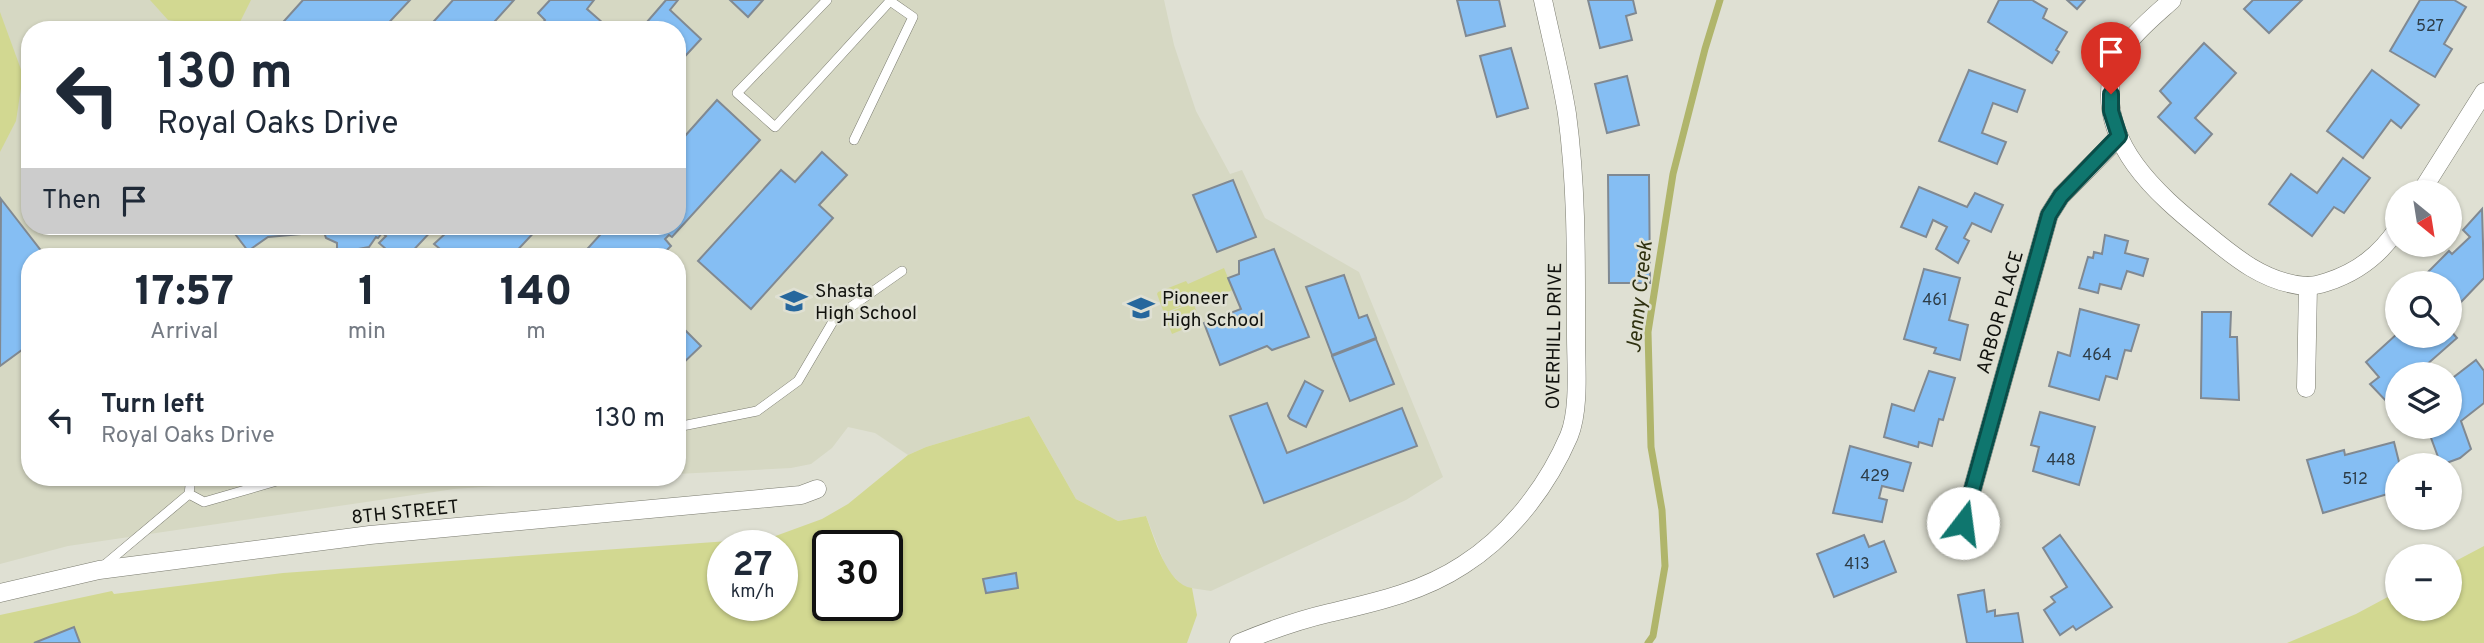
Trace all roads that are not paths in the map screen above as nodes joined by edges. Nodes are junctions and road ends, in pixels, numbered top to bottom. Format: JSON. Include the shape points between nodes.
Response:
{"nodes":[{"id":1,"x":827,"y":0,"type":"edge"},
{"id":2,"x":1543,"y":0,"type":"edge"},
{"id":3,"x":2172,"y":0,"type":"edge"},
{"id":4,"x":891,"y":1,"type":"edge"},
{"id":5,"x":2484,"y":92,"type":"edge"},
{"id":6,"x":2119,"y":136,"type":"junction"},
{"id":7,"x":854,"y":140,"type":"dead end"},
{"id":8,"x":2429,"y":180,"type":"edge"},
{"id":9,"x":2385,"y":246,"type":"edge"},
{"id":10,"x":902,"y":271,"type":"dead end"},
{"id":11,"x":2308,"y":286,"type":"junction"},
{"id":12,"x":2306,"y":388,"type":"dead end"},
{"id":13,"x":686,"y":425,"type":"edge"},
{"id":14,"x":190,"y":486,"type":"edge"},
{"id":15,"x":259,"y":486,"type":"edge"},
{"id":16,"x":817,"y":489,"type":"dead end"},
{"id":17,"x":189,"y":494,"type":"junction"},
{"id":18,"x":1963,"y":523,"type":"dead end"},
{"id":19,"x":99,"y":570,"type":"junction"},
{"id":20,"x":0,"y":593,"type":"edge"},
{"id":21,"x":1239,"y":643,"type":"edge"}],
"edges":[{"from":1,"to":4,"type":"lane","via":[[737,93],[775,127]]},
{"from":2,"to":21,"type":"street","name":"OVERHILL DRIVE","via":[[1562,84],[1576,232],[1576,388],[1570,434],[1520,515],[1463,566],[1417,589]]},
{"from":3,"to":6,"type":"street","via":[[2129,43],[2113,73],[2111,111]]},
{"from":4,"to":7,"type":"lane","via":[[913,17]]},
{"from":5,"to":8,"type":"street"},
{"from":6,"to":11,"type":"street","via":[[2153,187],[2243,264],[2270,278]]},
{"from":6,"to":18,"type":"street","name":"ARBOR PLACE","via":[[2061,196],[2049,215]]},
{"from":9,"to":11,"type":"street","via":[[2356,271]]},
{"from":10,"to":13,"type":"lane","via":[[835,318],[798,381],[757,411]]},
{"from":11,"to":12,"type":"street"},
{"from":14,"to":17,"type":"lane"},
{"from":15,"to":17,"type":"lane","via":[[204,502]]},
{"from":16,"to":19,"type":"street","name":"8TH STREET","via":[[801,495],[370,535]]},
{"from":17,"to":19,"type":"lane"},
{"from":19,"to":20,"type":"street","name":"8TH STREET"}]}
